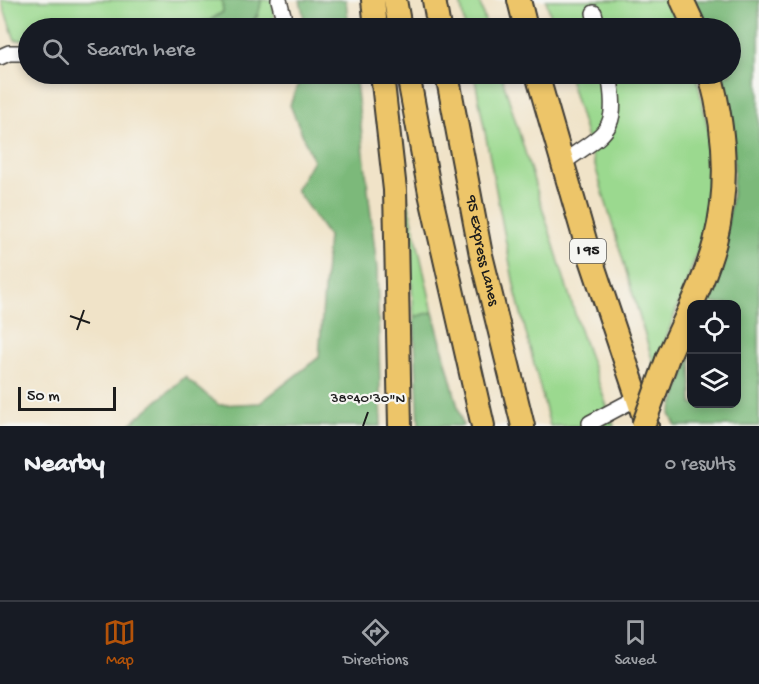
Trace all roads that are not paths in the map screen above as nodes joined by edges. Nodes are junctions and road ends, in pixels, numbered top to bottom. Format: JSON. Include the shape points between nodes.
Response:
{"nodes":[{"id":1,"x":279,"y":0,"type":"edge"},
{"id":2,"x":373,"y":0,"type":"edge"},
{"id":3,"x":395,"y":0,"type":"edge"},
{"id":4,"x":434,"y":0,"type":"edge"},
{"id":5,"x":519,"y":0,"type":"edge"},
{"id":6,"x":682,"y":0,"type":"edge"},
{"id":7,"x":282,"y":18,"type":"edge"},
{"id":8,"x":375,"y":18,"type":"edge"},
{"id":9,"x":398,"y":18,"type":"edge"},
{"id":10,"x":437,"y":18,"type":"edge"},
{"id":11,"x":524,"y":18,"type":"edge"},
{"id":12,"x":690,"y":18,"type":"edge"},
{"id":13,"x":18,"y":53,"type":"edge"},
{"id":14,"x":0,"y":57,"type":"edge"},
{"id":15,"x":383,"y":84,"type":"edge"},
{"id":16,"x":410,"y":84,"type":"edge"},
{"id":17,"x":449,"y":84,"type":"edge"},
{"id":18,"x":540,"y":84,"type":"edge"},
{"id":19,"x":610,"y":84,"type":"edge"},
{"id":20,"x":712,"y":84,"type":"edge"},
{"id":21,"x":561,"y":164,"type":"junction"},
{"id":22,"x":637,"y":398,"type":"junction"},
{"id":23,"x":590,"y":423,"type":"dead end"},
{"id":24,"x":400,"y":426,"type":"edge"},
{"id":25,"x":483,"y":426,"type":"edge"},
{"id":26,"x":523,"y":426,"type":"edge"},
{"id":27,"x":645,"y":426,"type":"edge"}],
"edges":[{"from":1,"to":7,"type":"lane"},
{"from":2,"to":8,"type":"highway"},
{"from":3,"to":9,"type":"highway"},
{"from":4,"to":10,"type":"highway"},
{"from":5,"to":11,"type":"highway"},
{"from":6,"to":12,"type":"highway"},
{"from":13,"to":14,"type":"lane"},
{"from":15,"to":24,"type":"highway","via":[[395,190]]},
{"from":16,"to":25,"type":"highway"},
{"from":17,"to":26,"type":"highway","name":"95 Express Lanes","via":[[481,255]]},
{"from":18,"to":21,"type":"highway","number":"I 95"},
{"from":19,"to":21,"type":"lane","via":[[614,110],[608,128]]},
{"from":20,"to":27,"type":"highway","bridge":true,"via":[[723,155],[715,243],[668,357]]},
{"from":21,"to":22,"type":"highway","number":"I 95"},
{"from":22,"to":23,"type":"lane"},
{"from":22,"to":27,"type":"highway","number":"I 95"}]}
